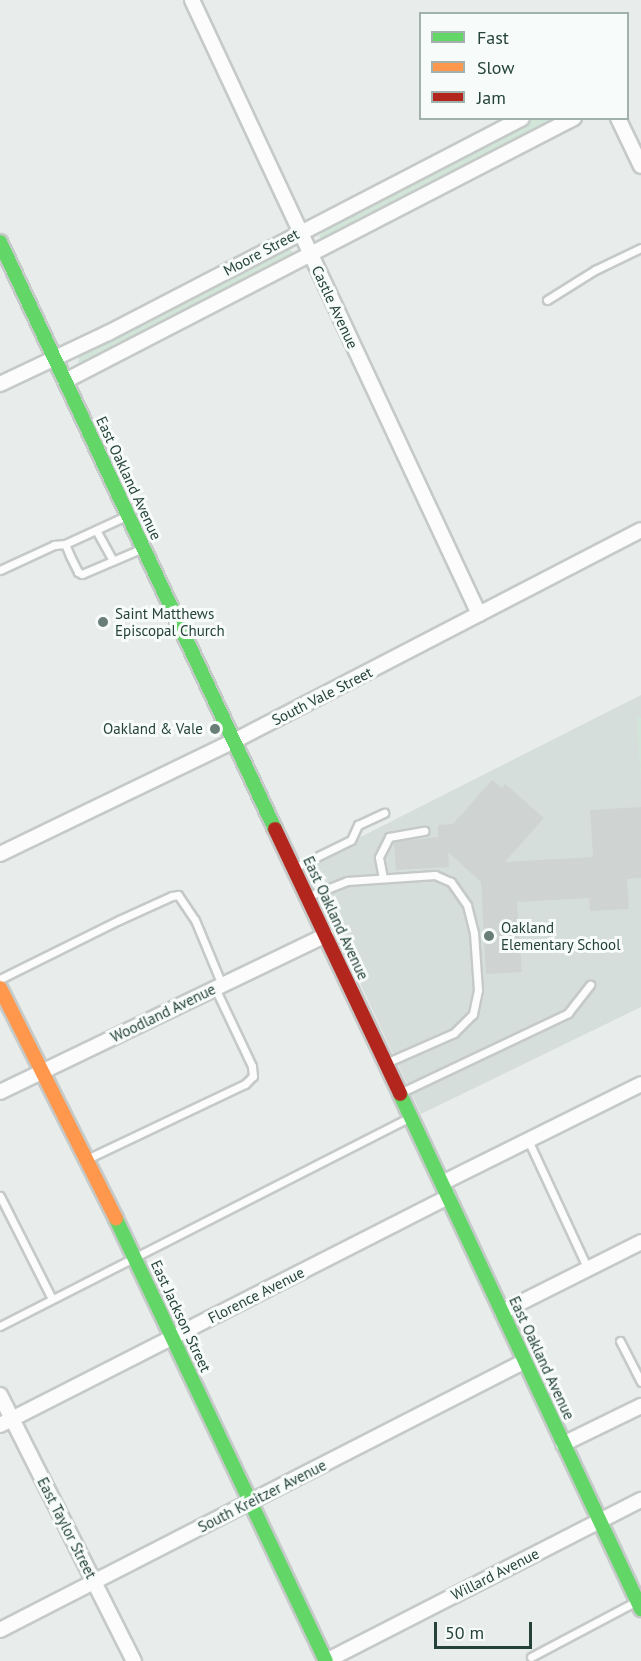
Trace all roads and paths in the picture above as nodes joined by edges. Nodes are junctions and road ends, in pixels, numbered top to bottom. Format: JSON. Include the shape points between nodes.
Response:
{"nodes":[{"id":1,"x":192,"y":0,"type":"edge"},
{"id":2,"x":518,"y":120,"type":"edge"},
{"id":3,"x":570,"y":120,"type":"edge"},
{"id":4,"x":619,"y":120,"type":"edge"},
{"id":5,"x":641,"y":166,"type":"edge"},
{"id":6,"x":300,"y":231,"type":"junction"},
{"id":7,"x":0,"y":242,"type":"edge"},
{"id":8,"x":641,"y":248,"type":"edge"},
{"id":9,"x":311,"y":255,"type":"junction"},
{"id":10,"x":547,"y":300,"type":"dead end"},
{"id":11,"x":55,"y":358,"type":"junction"},
{"id":12,"x":65,"y":381,"type":"junction"},
{"id":13,"x":0,"y":384,"type":"edge"},
{"id":14,"x":129,"y":515,"type":"junction"},
{"id":15,"x":96,"y":530,"type":"junction"},
{"id":16,"x":641,"y":530,"type":"edge"},
{"id":17,"x":65,"y":544,"type":"junction"},
{"id":18,"x":144,"y":547,"type":"junction"},
{"id":19,"x":113,"y":561,"type":"junction"},
{"id":20,"x":0,"y":570,"type":"edge"},
{"id":21,"x":479,"y":614,"type":"junction"},
{"id":22,"x":234,"y":741,"type":"junction"},
{"id":23,"x":384,"y":813,"type":"dead end"},
{"id":24,"x":424,"y":831,"type":"dead end"},
{"id":25,"x":0,"y":854,"type":"edge"},
{"id":26,"x":294,"y":868,"type":"junction"},
{"id":27,"x":383,"y":878,"type":"junction"},
{"id":28,"x":308,"y":897,"type":"junction"},
{"id":29,"x":326,"y":935,"type":"junction"},
{"id":30,"x":0,"y":979,"type":"edge"},
{"id":31,"x":590,"y":985,"type":"dead end"},
{"id":32,"x":219,"y":986,"type":"junction"},
{"id":33,"x":0,"y":988,"type":"edge"},
{"id":34,"x":386,"y":1063,"type":"junction"},
{"id":35,"x":42,"y":1071,"type":"junction"},
{"id":36,"x":641,"y":1084,"type":"edge"},
{"id":37,"x":0,"y":1092,"type":"edge"},
{"id":38,"x":400,"y":1093,"type":"junction"},
{"id":39,"x":411,"y":1117,"type":"junction"},
{"id":40,"x":528,"y":1140,"type":"junction"},
{"id":41,"x":87,"y":1159,"type":"junction"},
{"id":42,"x":442,"y":1183,"type":"junction"},
{"id":43,"x":0,"y":1196,"type":"edge"},
{"id":44,"x":448,"y":1197,"type":"junction"},
{"id":45,"x":641,"y":1242,"type":"edge"},
{"id":46,"x":135,"y":1257,"type":"junction"},
{"id":47,"x":588,"y":1269,"type":"junction"},
{"id":48,"x":52,"y":1299,"type":"junction"},
{"id":49,"x":502,"y":1312,"type":"junction"},
{"id":50,"x":0,"y":1326,"type":"edge"},
{"id":51,"x":174,"y":1338,"type":"junction"},
{"id":52,"x":621,"y":1341,"type":"dead end"},
{"id":53,"x":525,"y":1361,"type":"junction"},
{"id":54,"x":641,"y":1383,"type":"edge"},
{"id":55,"x":0,"y":1395,"type":"edge"},
{"id":56,"x":641,"y":1406,"type":"edge"},
{"id":57,"x":6,"y":1422,"type":"edge"},
{"id":58,"x":563,"y":1444,"type":"junction"},
{"id":59,"x":641,"y":1500,"type":"edge"},
{"id":60,"x":251,"y":1502,"type":"junction"},
{"id":61,"x":600,"y":1521,"type":"junction"},
{"id":62,"x":94,"y":1581,"type":"junction"},
{"id":63,"x":639,"y":1605,"type":"edge"},
{"id":64,"x":0,"y":1630,"type":"edge"},
{"id":65,"x":531,"y":1657,"type":"dead end"},
{"id":66,"x":134,"y":1661,"type":"edge"},
{"id":67,"x":326,"y":1661,"type":"edge"}],
"edges":[{"from":1,"to":6,"type":"street","name":"Castle Avenue"},
{"from":2,"to":6,"type":"street","name":"Moore Street"},
{"from":3,"to":9,"type":"street","name":"Moore Street"},
{"from":4,"to":5,"type":"street"},
{"from":6,"to":9,"type":"street","name":"Castle Avenue"},
{"from":6,"to":11,"type":"street","name":"Moore Street"},
{"from":7,"to":11,"type":"main road","name":"East Oakland Avenue"},
{"from":8,"to":10,"type":"lane","via":[[595,270]]},
{"from":9,"to":12,"type":"street","name":"Moore Street"},
{"from":9,"to":21,"type":"street","name":"Castle Avenue"},
{"from":11,"to":12,"type":"main road","name":"East Oakland Avenue"},
{"from":11,"to":13,"type":"street","name":"Moore Street"},
{"from":12,"to":14,"type":"main road","name":"East Oakland Avenue"},
{"from":14,"to":15,"type":"lane"},
{"from":14,"to":18,"type":"main road","name":"East Oakland Avenue"},
{"from":15,"to":17,"type":"lane"},
{"from":15,"to":19,"type":"lane"},
{"from":16,"to":21,"type":"street","name":"South Vale Street"},
{"from":17,"to":19,"type":"lane","via":[[82,574]]},
{"from":17,"to":20,"type":"lane","via":[[54,545]]},
{"from":18,"to":19,"type":"lane"},
{"from":18,"to":22,"type":"main road","name":"East Oakland Avenue"},
{"from":21,"to":22,"type":"street","name":"South Vale Street"},
{"from":22,"to":25,"type":"street","name":"South Vale Street"},
{"from":22,"to":26,"type":"main road","name":"East Oakland Avenue"},
{"from":23,"to":26,"type":"lane","via":[[358,825],[351,840]]},
{"from":24,"to":27,"type":"lane","via":[[388,837],[379,857]]},
{"from":26,"to":28,"type":"main road","name":"East Oakland Avenue"},
{"from":27,"to":28,"type":"lane","via":[[341,882]]},
{"from":27,"to":34,"type":"lane","via":[[435,875],[458,890],[471,914],[478,990],[473,1014],[457,1031]]},
{"from":28,"to":29,"type":"main road","name":"East Oakland Avenue"},
{"from":29,"to":32,"type":"street","name":"Woodland Avenue"},
{"from":29,"to":34,"type":"main road","name":"East Oakland Avenue"},
{"from":30,"to":32,"type":"lane","via":[[119,920],[178,896],[195,920]]},
{"from":31,"to":38,"type":"lane","via":[[568,1013]]},
{"from":32,"to":35,"type":"street","name":"Woodland Avenue"},
{"from":32,"to":41,"type":"lane","via":[[254,1076],[245,1084]]},
{"from":33,"to":35,"type":"main road","name":"East Jackson Street"},
{"from":34,"to":38,"type":"main road","name":"East Oakland Avenue"},
{"from":35,"to":37,"type":"street","name":"Woodland Avenue"},
{"from":35,"to":41,"type":"main road","name":"East Jackson Street"},
{"from":36,"to":40,"type":"street"},
{"from":38,"to":39,"type":"main road","name":"East Oakland Avenue"},
{"from":39,"to":42,"type":"main road","name":"East Oakland Avenue"},
{"from":39,"to":46,"type":"lane"},
{"from":40,"to":42,"type":"street"},
{"from":40,"to":47,"type":"lane"},
{"from":41,"to":46,"type":"main road","name":"East Jackson Street"},
{"from":42,"to":44,"type":"main road","name":"East Oakland Avenue"},
{"from":43,"to":48,"type":"lane"},
{"from":44,"to":49,"type":"main road","name":"East Oakland Avenue"},
{"from":44,"to":51,"type":"street","name":"Florence Avenue"},
{"from":45,"to":47,"type":"street"},
{"from":46,"to":48,"type":"lane"},
{"from":46,"to":51,"type":"main road","name":"East Jackson Street"},
{"from":47,"to":49,"type":"street"},
{"from":48,"to":50,"type":"lane"},
{"from":49,"to":53,"type":"main road","name":"East Oakland Avenue"},
{"from":51,"to":57,"type":"street","name":"Florence Avenue"},
{"from":51,"to":60,"type":"main road","name":"East Jackson Street"},
{"from":52,"to":54,"type":"lane"},
{"from":53,"to":58,"type":"main road","name":"East Oakland Avenue"},
{"from":53,"to":60,"type":"street","name":"South Kreitzer Avenue"},
{"from":55,"to":57,"type":"street","name":"East Taylor Street"},
{"from":56,"to":58,"type":"street"},
{"from":57,"to":62,"type":"street","name":"East Taylor Street"},
{"from":58,"to":61,"type":"main road","name":"East Oakland Avenue"},
{"from":59,"to":61,"type":"street","name":"Willard Avenue"},
{"from":60,"to":62,"type":"street","name":"South Kreitzer Avenue"},
{"from":60,"to":67,"type":"main road","name":"East Jackson Street"},
{"from":61,"to":63,"type":"main road","name":"East Oakland Avenue"},
{"from":61,"to":67,"type":"street","name":"Willard Avenue"},
{"from":62,"to":64,"type":"street","name":"South Kreitzer Avenue"},
{"from":62,"to":66,"type":"street","name":"East Taylor Street"},
{"from":63,"to":65,"type":"lane"}]}
